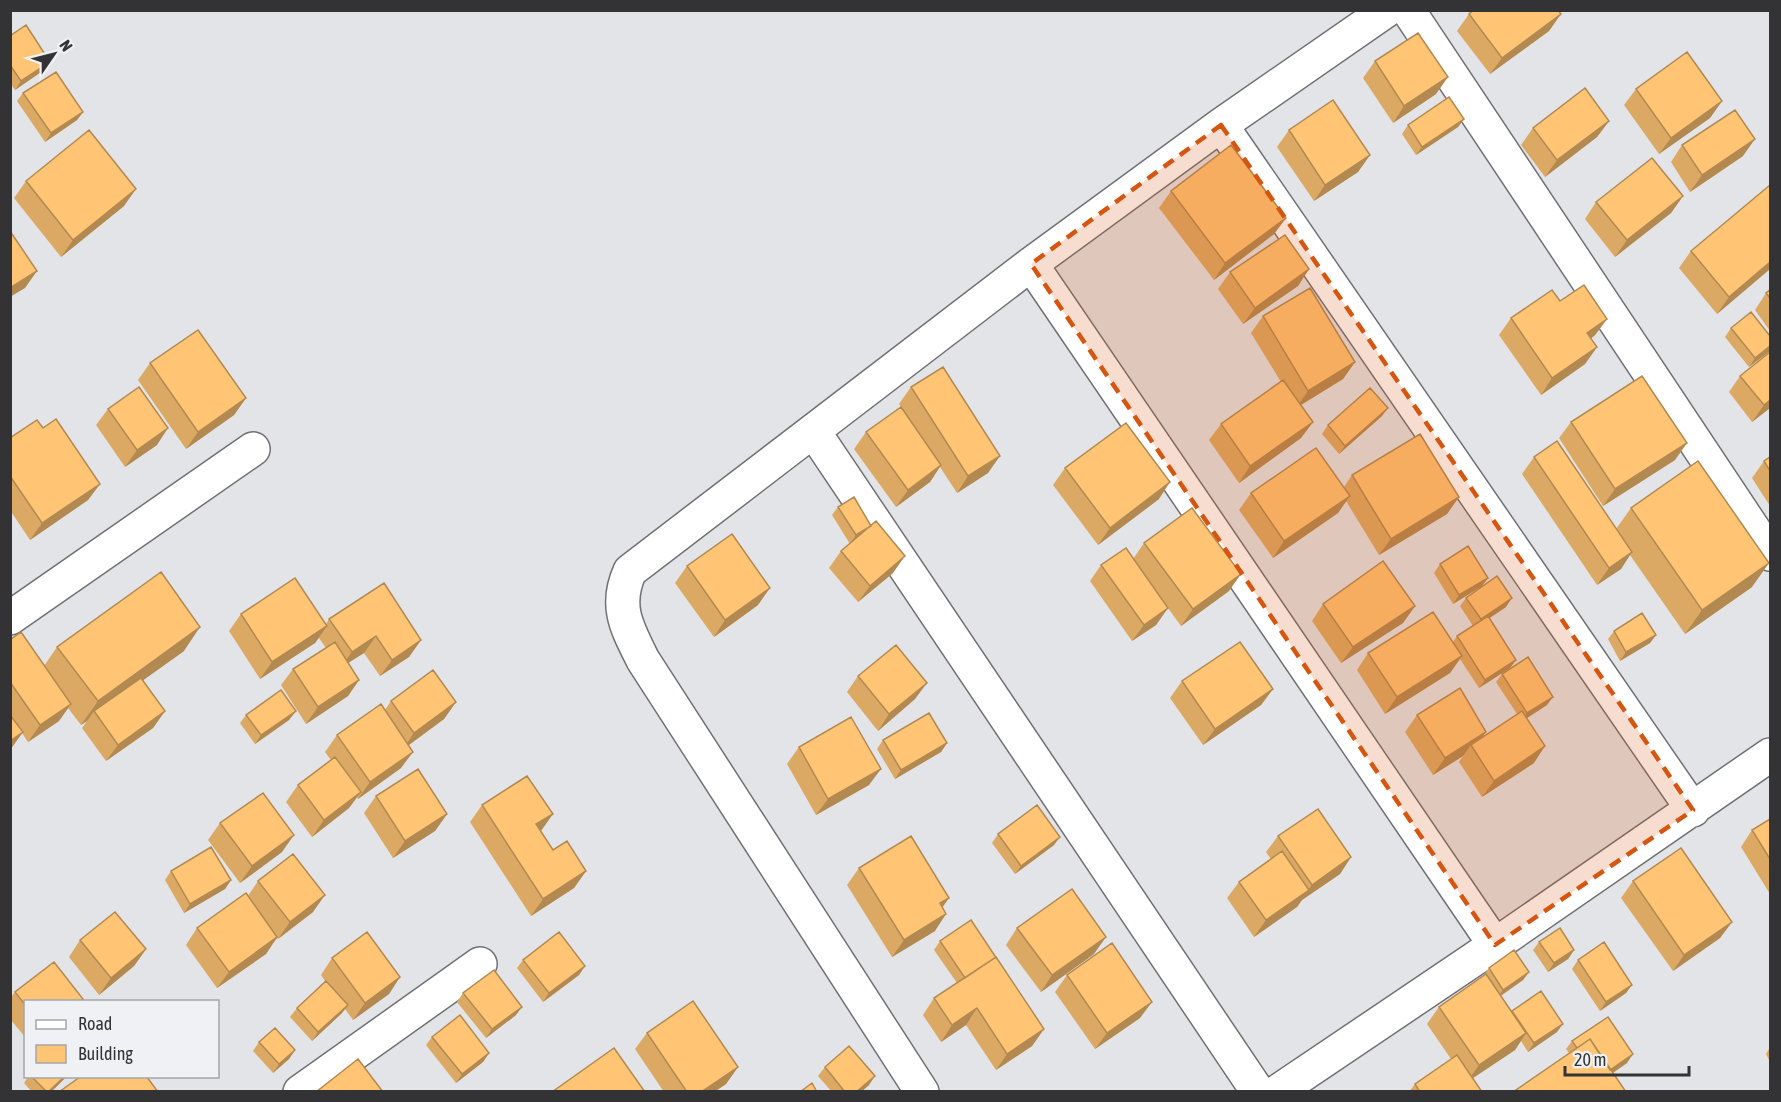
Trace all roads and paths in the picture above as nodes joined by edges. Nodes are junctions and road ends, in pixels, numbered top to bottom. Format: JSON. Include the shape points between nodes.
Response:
{"nodes":[{"id":1,"x":1387,"y":10,"type":"edge"},
{"id":2,"x":1408,"y":10,"type":"edge"},
{"id":3,"x":1221,"y":125,"type":"junction"},
{"id":4,"x":1031,"y":264,"type":"junction"},
{"id":5,"x":813,"y":432,"type":"junction"},
{"id":6,"x":253,"y":449,"type":"dead end"},
{"id":7,"x":1770,"y":554,"type":"edge"},
{"id":8,"x":10,"y":618,"type":"edge"},
{"id":9,"x":1770,"y":755,"type":"edge"},
{"id":10,"x":1693,"y":810,"type":"junction"},
{"id":11,"x":1495,"y":945,"type":"junction"},
{"id":12,"x":480,"y":964,"type":"dead end"},
{"id":13,"x":300,"y":1092,"type":"edge"},
{"id":14,"x":922,"y":1092,"type":"edge"},
{"id":15,"x":1258,"y":1092,"type":"edge"},
{"id":16,"x":1277,"y":1092,"type":"edge"}],
"edges":[{"from":1,"to":3,"type":"street"},
{"from":2,"to":7,"type":"street"},
{"from":3,"to":4,"type":"street"},
{"from":3,"to":10,"type":"street"},
{"from":4,"to":5,"type":"street"},
{"from":4,"to":11,"type":"street"},
{"from":5,"to":14,"type":"street","via":[[630,571],[623,586],[622,607],[643,660]]},
{"from":5,"to":15,"type":"street"},
{"from":6,"to":8,"type":"street"},
{"from":9,"to":10,"type":"street"},
{"from":10,"to":11,"type":"street"},
{"from":11,"to":16,"type":"street"},
{"from":12,"to":13,"type":"street"}]}
